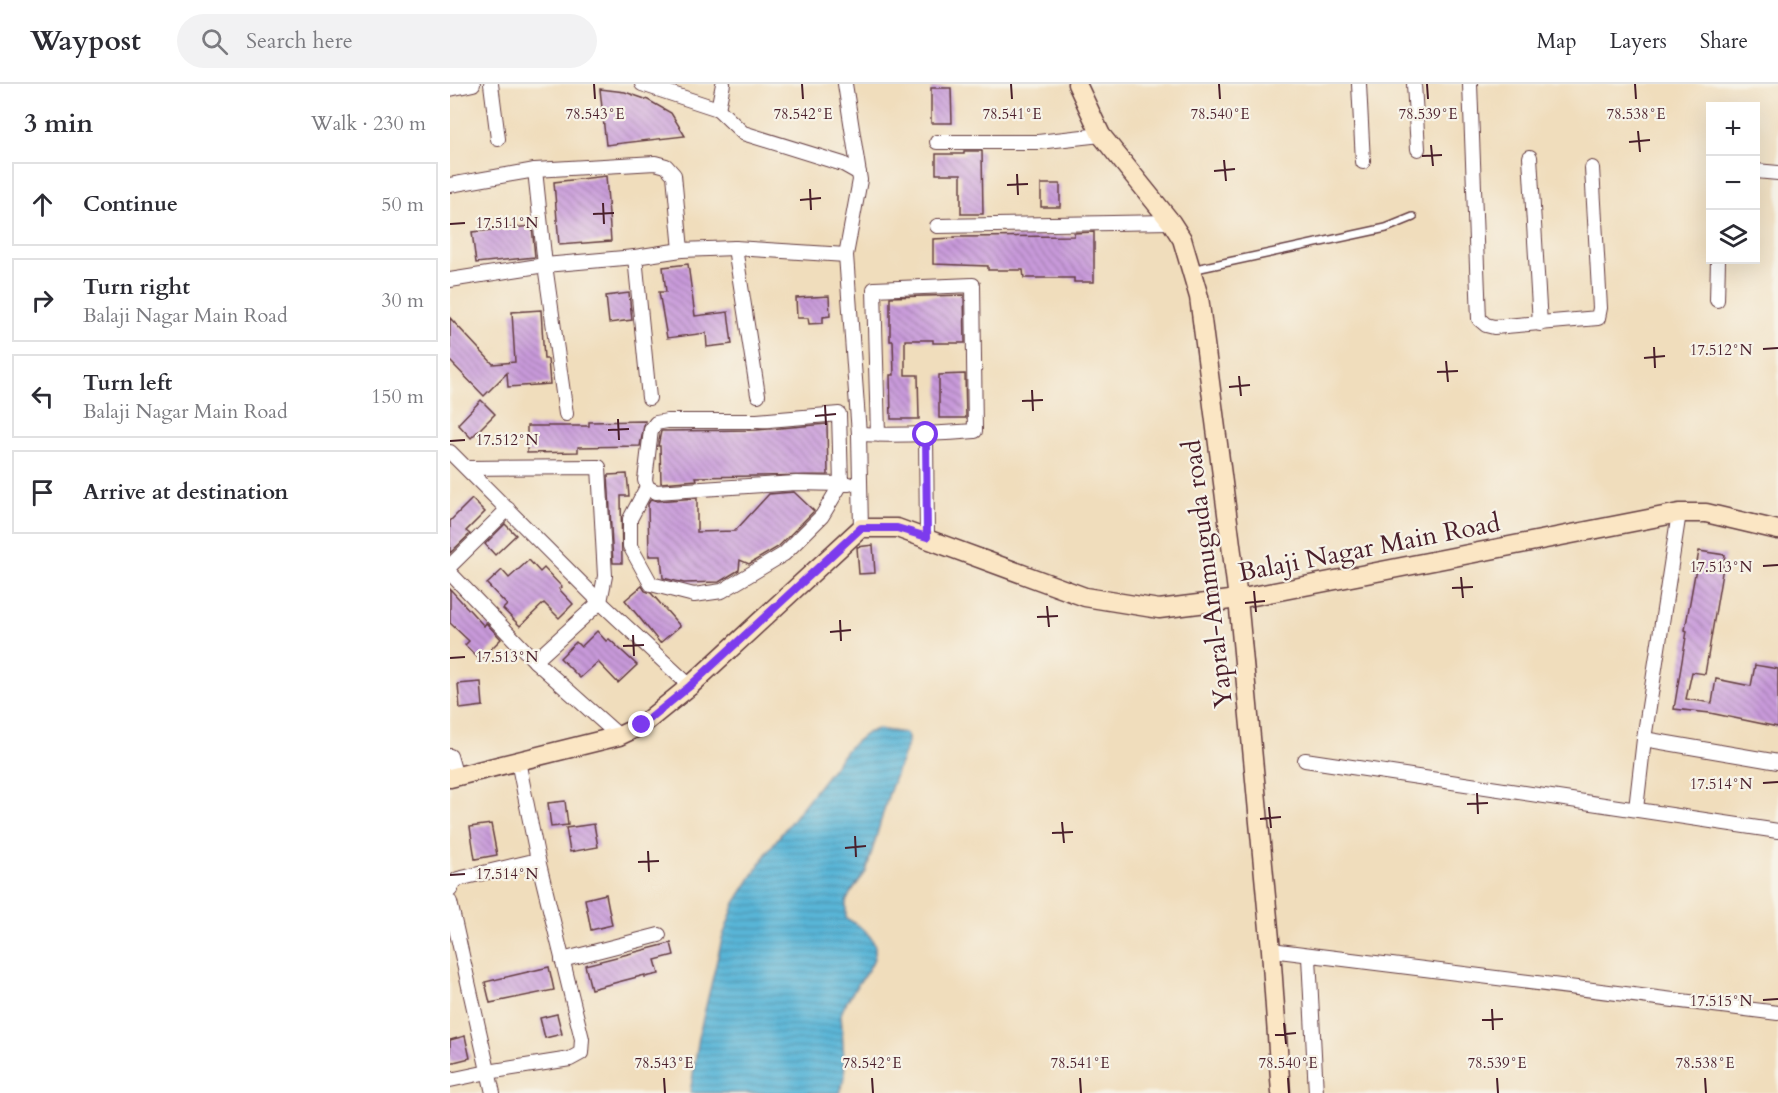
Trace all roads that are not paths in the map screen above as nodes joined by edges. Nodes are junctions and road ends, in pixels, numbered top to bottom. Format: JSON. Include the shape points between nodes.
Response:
{"nodes":[{"id":1,"x":473,"y":84,"type":"edge"},
{"id":2,"x":490,"y":84,"type":"edge"},
{"id":3,"x":642,"y":84,"type":"edge"},
{"id":4,"x":723,"y":84,"type":"edge"},
{"id":5,"x":845,"y":84,"type":"edge"},
{"id":6,"x":1077,"y":84,"type":"edge"},
{"id":7,"x":1359,"y":84,"type":"edge"},
{"id":8,"x":1414,"y":84,"type":"edge"},
{"id":9,"x":1470,"y":84,"type":"edge"},
{"id":10,"x":450,"y":89,"type":"edge"},
{"id":11,"x":718,"y":109,"type":"junction"},
{"id":12,"x":1101,"y":135,"type":"junction"},
{"id":13,"x":498,"y":139,"type":"dead end"},
{"id":14,"x":937,"y":142,"type":"dead end"},
{"id":15,"x":1418,"y":149,"type":"dead end"},
{"id":16,"x":1530,"y":157,"type":"dead end"},
{"id":17,"x":1363,"y":162,"type":"dead end"},
{"id":18,"x":1592,"y":168,"type":"dead end"},
{"id":19,"x":536,"y":170,"type":"junction"},
{"id":20,"x":1760,"y":171,"type":"edge"},
{"id":21,"x":859,"y":173,"type":"junction"},
{"id":22,"x":1778,"y":173,"type":"edge"},
{"id":23,"x":450,"y":185,"type":"edge"},
{"id":24,"x":1413,"y":217,"type":"dead end"},
{"id":25,"x":1171,"y":222,"type":"junction"},
{"id":26,"x":937,"y":226,"type":"dead end"},
{"id":27,"x":735,"y":248,"type":"junction"},
{"id":28,"x":681,"y":250,"type":"junction"},
{"id":29,"x":846,"y":255,"type":"junction"},
{"id":30,"x":635,"y":257,"type":"junction"},
{"id":31,"x":1718,"y":264,"type":"edge"},
{"id":32,"x":545,"y":265,"type":"junction"},
{"id":33,"x":1191,"y":270,"type":"junction"},
{"id":34,"x":450,"y":280,"type":"edge"},
{"id":35,"x":1717,"y":300,"type":"dead end"},
{"id":36,"x":1540,"y":324,"type":"junction"},
{"id":37,"x":758,"y":395,"type":"dead end"},
{"id":38,"x":649,"y":398,"type":"dead end"},
{"id":39,"x":566,"y":414,"type":"dead end"},
{"id":40,"x":859,"y":434,"type":"junction"},
{"id":41,"x":878,"y":435,"type":"junction"},
{"id":42,"x":926,"y":435,"type":"junction"},
{"id":43,"x":450,"y":452,"type":"edge"},
{"id":44,"x":467,"y":468,"type":"junction"},
{"id":45,"x":841,"y":484,"type":"junction"},
{"id":46,"x":860,"y":484,"type":"junction"},
{"id":47,"x":646,"y":487,"type":"junction"},
{"id":48,"x":508,"y":509,"type":"junction"},
{"id":49,"x":1679,"y":513,"type":"junction"},
{"id":50,"x":861,"y":528,"type":"junction"},
{"id":51,"x":1778,"y":530,"type":"edge"},
{"id":52,"x":927,"y":537,"type":"junction"},
{"id":53,"x":450,"y":566,"type":"edge"},
{"id":54,"x":450,"y":573,"type":"edge"},
{"id":55,"x":1238,"y":599,"type":"junction"},
{"id":56,"x":600,"y":602,"type":"junction"},
{"id":57,"x":535,"y":661,"type":"junction"},
{"id":58,"x":690,"y":686,"type":"junction"},
{"id":59,"x":619,"y":736,"type":"junction"},
{"id":60,"x":1644,"y":739,"type":"junction"},
{"id":61,"x":450,"y":756,"type":"edge"},
{"id":62,"x":1305,"y":760,"type":"dead end"},
{"id":63,"x":518,"y":761,"type":"junction"},
{"id":64,"x":1778,"y":762,"type":"edge"},
{"id":65,"x":453,"y":777,"type":"edge"},
{"id":66,"x":1636,"y":809,"type":"junction"},
{"id":67,"x":1778,"y":831,"type":"edge"},
{"id":68,"x":538,"y":860,"type":"junction"},
{"id":69,"x":450,"y":890,"type":"edge"},
{"id":70,"x":450,"y":902,"type":"edge"},
{"id":71,"x":659,"y":935,"type":"dead end"},
{"id":72,"x":1271,"y":950,"type":"junction"},
{"id":73,"x":1309,"y":957,"type":"dead end"},
{"id":74,"x":562,"y":960,"type":"junction"},
{"id":75,"x":1778,"y":1013,"type":"edge"},
{"id":76,"x":488,"y":1072,"type":"junction"},
{"id":77,"x":450,"y":1080,"type":"edge"},
{"id":78,"x":493,"y":1093,"type":"edge"},
{"id":79,"x":1281,"y":1093,"type":"edge"},
{"id":80,"x":1316,"y":1093,"type":"edge"}],
"edges":[{"from":1,"to":10,"type":"street"},
{"from":2,"to":13,"type":"street"},
{"from":3,"to":11,"type":"street"},
{"from":4,"to":11,"type":"street"},
{"from":5,"to":21,"type":"street"},
{"from":6,"to":12,"type":"street","name":"Yapral-Ammuguda road"},
{"from":7,"to":17,"type":"street"},
{"from":8,"to":15,"type":"street"},
{"from":9,"to":36,"type":"street","via":[[1479,318],[1494,327]]},
{"from":11,"to":21,"type":"street","via":[[742,134],[843,164]]},
{"from":12,"to":14,"type":"street","via":[[1038,142]]},
{"from":12,"to":25,"type":"street","name":"Yapral-Ammuguda road"},
{"from":16,"to":36,"type":"street"},
{"from":18,"to":36,"type":"street","via":[[1600,314],[1595,320]]},
{"from":19,"to":23,"type":"street"},
{"from":19,"to":28,"type":"street","via":[[655,163],[666,166],[674,175]]},
{"from":19,"to":32,"type":"street"},
{"from":20,"to":22,"type":"street"},
{"from":21,"to":29,"type":"street"},
{"from":24,"to":33,"type":"lane","via":[[1386,228]]},
{"from":25,"to":26,"type":"street"},
{"from":25,"to":33,"type":"street","name":"Yapral-Ammuguda road","via":[[1182,239]]},
{"from":27,"to":28,"type":"street"},
{"from":27,"to":29,"type":"street"},
{"from":27,"to":37,"type":"street"},
{"from":28,"to":30,"type":"street"},
{"from":29,"to":40,"type":"street"},
{"from":30,"to":32,"type":"street"},
{"from":30,"to":38,"type":"street"},
{"from":31,"to":35,"type":"street"},
{"from":32,"to":34,"type":"street"},
{"from":32,"to":39,"type":"street"},
{"from":33,"to":55,"type":"street","name":"Yapral-Ammuguda road","via":[[1199,297]]},
{"from":40,"to":41,"type":"street"},
{"from":40,"to":46,"type":"street"},
{"from":41,"to":42,"type":"street"},
{"from":41,"to":42,"type":"street","via":[[874,289],[973,285],[975,431]]},
{"from":42,"to":52,"type":"street"},
{"from":43,"to":44,"type":"street"},
{"from":44,"to":48,"type":"street"},
{"from":44,"to":56,"type":"street","via":[[599,467],[605,576]]},
{"from":45,"to":46,"type":"street"},
{"from":45,"to":47,"type":"street","via":[[656,492]]},
{"from":45,"to":47,"type":"street","via":[[839,414],[656,423],[651,430]]},
{"from":45,"to":47,"type":"street","via":[[822,516],[784,554],[723,591],[694,595],[651,584],[630,546],[630,519]]},
{"from":46,"to":50,"type":"street"},
{"from":48,"to":53,"type":"street"},
{"from":48,"to":56,"type":"street"},
{"from":49,"to":51,"type":"street","name":"Balaji Nagar Main Road","via":[[1706,513]]},
{"from":49,"to":55,"type":"street","name":"Balaji Nagar Main Road"},
{"from":49,"to":60,"type":"street"},
{"from":50,"to":52,"type":"street","name":"Balaji Nagar Main Road","via":[[897,528]]},
{"from":50,"to":58,"type":"street"},
{"from":52,"to":55,"type":"street","name":"Balaji Nagar Main Road","via":[[1084,597],[1159,609]]},
{"from":54,"to":57,"type":"street"},
{"from":55,"to":72,"type":"street","name":"Yapral-Ammuguda road"},
{"from":56,"to":57,"type":"street"},
{"from":56,"to":58,"type":"street"},
{"from":57,"to":59,"type":"street"},
{"from":58,"to":59,"type":"street","via":[[642,725]]},
{"from":59,"to":63,"type":"street"},
{"from":60,"to":64,"type":"street"},
{"from":60,"to":66,"type":"street"},
{"from":61,"to":65,"type":"street"},
{"from":62,"to":66,"type":"street"},
{"from":63,"to":65,"type":"street"},
{"from":63,"to":68,"type":"street"},
{"from":66,"to":67,"type":"street"},
{"from":68,"to":69,"type":"street","via":[[458,879]]},
{"from":68,"to":74,"type":"street"},
{"from":70,"to":76,"type":"street"},
{"from":71,"to":74,"type":"street"},
{"from":72,"to":75,"type":"street"},
{"from":72,"to":79,"type":"street","name":"Yapral-Ammuguda road"},
{"from":73,"to":80,"type":"street"},
{"from":74,"to":76,"type":"street","via":[[582,1039],[580,1053],[570,1059]]},
{"from":76,"to":77,"type":"street"},
{"from":76,"to":78,"type":"street"}]}
